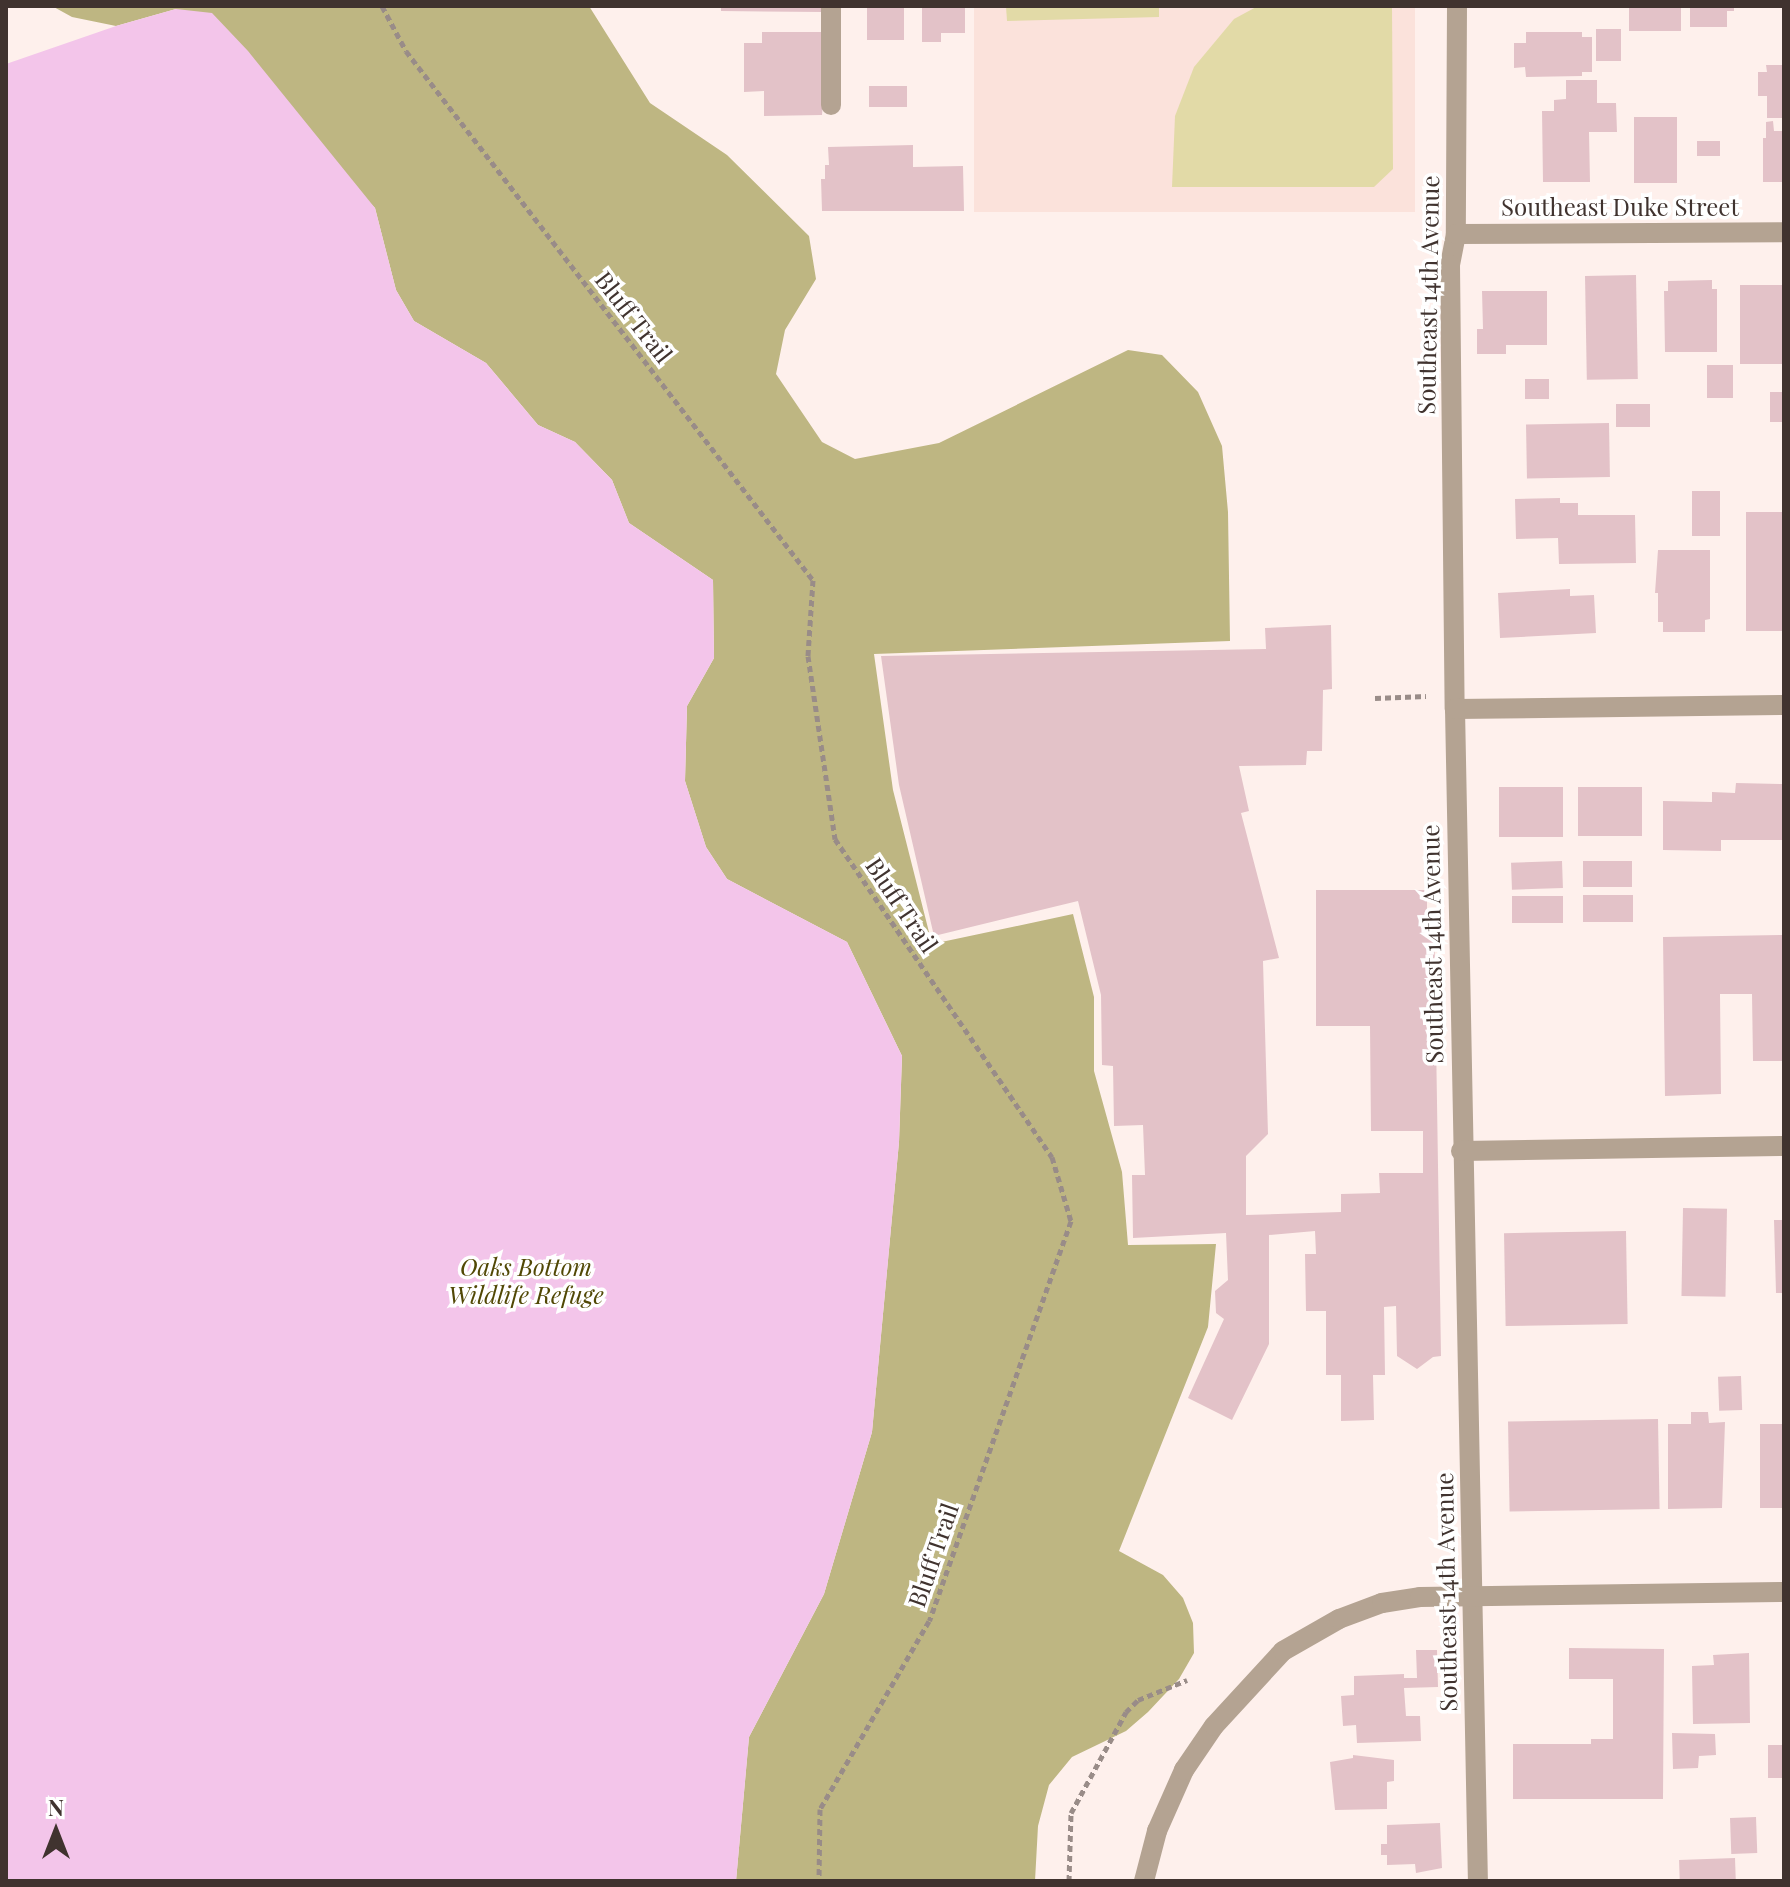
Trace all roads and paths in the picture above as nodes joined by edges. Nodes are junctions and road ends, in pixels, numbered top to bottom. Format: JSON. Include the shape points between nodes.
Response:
{"nodes":[{"id":1,"x":382,"y":6,"type":"edge"},
{"id":2,"x":831,"y":6,"type":"edge"},
{"id":3,"x":1457,"y":6,"type":"edge"},
{"id":4,"x":831,"y":105,"type":"dead end"},
{"id":5,"x":1784,"y":232,"type":"edge"},
{"id":6,"x":1456,"y":234,"type":"junction"},
{"id":7,"x":1375,"y":698,"type":"dead end"},
{"id":8,"x":1455,"y":702,"type":"junction"},
{"id":9,"x":1784,"y":705,"type":"edge"},
{"id":10,"x":1784,"y":1146,"type":"edge"},
{"id":11,"x":1461,"y":1151,"type":"junction"},
{"id":12,"x":1784,"y":1592,"type":"edge"},
{"id":13,"x":1472,"y":1597,"type":"junction"},
{"id":14,"x":1187,"y":1680,"type":"dead end"},
{"id":15,"x":819,"y":1881,"type":"edge"},
{"id":16,"x":1069,"y":1881,"type":"edge"},
{"id":17,"x":1144,"y":1881,"type":"edge"},
{"id":18,"x":1478,"y":1881,"type":"edge"}],
"edges":[{"from":1,"to":15,"type":"path","name":"Bluff Trail","via":[[406,51],[813,580],[808,656],[835,839],[1052,1157],[1071,1221],[929,1621],[820,1809]]},
{"from":2,"to":4,"type":"street"},
{"from":3,"to":6,"type":"street","name":"Southeast 14th Avenue"},
{"from":5,"to":6,"type":"street","name":"Southeast Duke Street"},
{"from":6,"to":8,"type":"street","name":"Southeast 14th Avenue","via":[[1450,265]]},
{"from":7,"to":8,"type":"path"},
{"from":8,"to":9,"type":"street"},
{"from":8,"to":11,"type":"street","name":"Southeast 14th Avenue"},
{"from":10,"to":11,"type":"street"},
{"from":11,"to":13,"type":"street","name":"Southeast 14th Avenue"},
{"from":12,"to":13,"type":"street"},
{"from":13,"to":17,"type":"street","via":[[1382,1603],[1339,1619],[1283,1651],[1214,1726],[1184,1770],[1157,1831]]},
{"from":13,"to":18,"type":"street","name":"Southeast 14th Avenue"},
{"from":14,"to":16,"type":"path","via":[[1138,1700],[1126,1712],[1071,1813]]}]}
